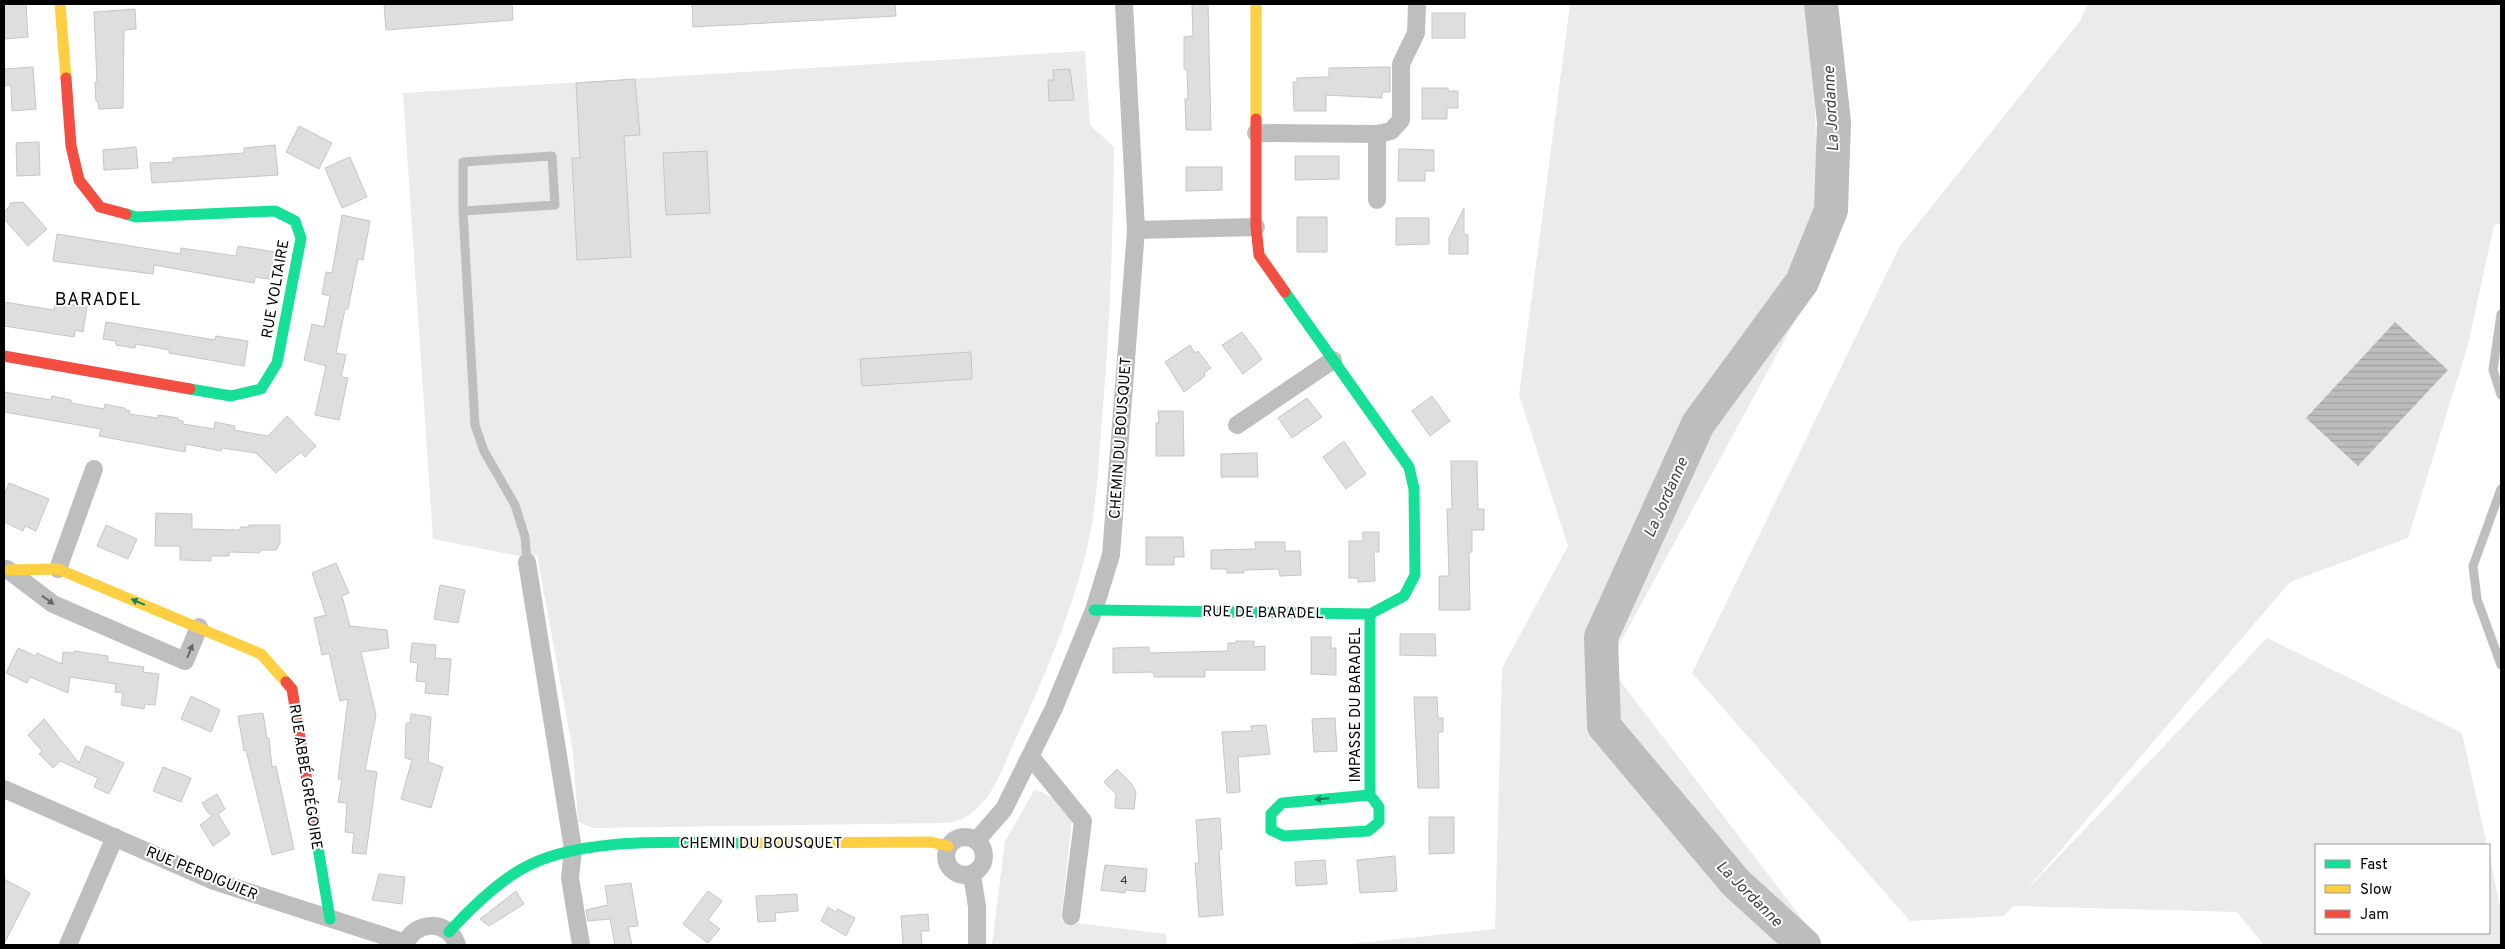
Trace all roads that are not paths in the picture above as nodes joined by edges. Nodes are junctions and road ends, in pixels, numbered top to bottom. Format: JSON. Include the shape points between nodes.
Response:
{"nodes":[{"id":1,"x":60,"y":4,"type":"edge"},
{"id":2,"x":1124,"y":4,"type":"edge"},
{"id":3,"x":1256,"y":4,"type":"edge"},
{"id":4,"x":1417,"y":4,"type":"edge"},
{"id":5,"x":1256,"y":133,"type":"junction"},
{"id":6,"x":1377,"y":134,"type":"junction"},
{"id":7,"x":1377,"y":200,"type":"dead end"},
{"id":8,"x":464,"y":211,"type":"junction"},
{"id":9,"x":1256,"y":227,"type":"junction"},
{"id":10,"x":1136,"y":230,"type":"junction"},
{"id":11,"x":2501,"y":314,"type":"edge"},
{"id":12,"x":4,"y":356,"type":"edge"},
{"id":13,"x":1333,"y":360,"type":"junction"},
{"id":14,"x":2501,"y":395,"type":"edge"},
{"id":15,"x":1237,"y":425,"type":"dead end"},
{"id":16,"x":94,"y":469,"type":"dead end"},
{"id":17,"x":2501,"y":489,"type":"edge"},
{"id":18,"x":526,"y":562,"type":"joint"},
{"id":19,"x":6,"y":569,"type":"edge"},
{"id":20,"x":58,"y":569,"type":"junction"},
{"id":21,"x":1094,"y":610,"type":"junction"},
{"id":22,"x":1370,"y":614,"type":"junction"},
{"id":23,"x":199,"y":627,"type":"junction"},
{"id":24,"x":2501,"y":665,"type":"edge"},
{"id":25,"x":1030,"y":756,"type":"junction"},
{"id":26,"x":4,"y":789,"type":"edge"},
{"id":27,"x":1370,"y":795,"type":"junction"},
{"id":28,"x":114,"y":838,"type":"junction"},
{"id":29,"x":977,"y":840,"type":"junction"},
{"id":30,"x":948,"y":846,"type":"junction"},
{"id":31,"x":573,"y":849,"type":"junction"},
{"id":32,"x":972,"y":874,"type":"junction"},
{"id":33,"x":1071,"y":916,"type":"dead end"},
{"id":34,"x":330,"y":919,"type":"junction"},
{"id":35,"x":453,"y":939,"type":"edge"},
{"id":36,"x":405,"y":944,"type":"edge"},
{"id":37,"x":68,"y":945,"type":"edge"},
{"id":38,"x":581,"y":945,"type":"edge"},
{"id":39,"x":977,"y":945,"type":"edge"}],
"edges":[{"from":1,"to":12,"type":"street","name":"RUE VOLTAIRE","via":[[71,146],[79,180],[100,207],[136,217],[275,211],[294,221],[301,238],[276,363],[261,389],[231,396]]},
{"from":2,"to":10,"type":"street","name":"CHEMIN DU BOUSQUET"},
{"from":3,"to":5,"type":"street","name":"RUE DE BARADEL"},
{"from":4,"to":6,"type":"street","via":[[1416,33],[1401,64],[1401,120],[1391,131]]},
{"from":5,"to":6,"type":"street"},
{"from":5,"to":9,"type":"street","name":"RUE DE BARADEL"},
{"from":6,"to":7,"type":"street"},
{"from":8,"to":8,"type":"lane","via":[[464,162],[552,156],[555,205]]},
{"from":8,"to":18,"type":"lane","via":[[475,424],[484,451],[515,505],[525,537]]},
{"from":9,"to":10,"type":"street"},
{"from":9,"to":13,"type":"street","name":"RUE DE BARADEL","via":[[1259,255]]},
{"from":10,"to":21,"type":"street","name":"CHEMIN DU BOUSQUET","via":[[1111,555]]},
{"from":11,"to":14,"type":"lane","via":[[2493,370]]},
{"from":13,"to":15,"type":"street"},
{"from":13,"to":22,"type":"street","name":"RUE DE BARADEL","via":[[1409,466],[1414,488],[1415,575],[1404,596]]},
{"from":16,"to":20,"type":"street"},
{"from":17,"to":24,"type":"lane","via":[[2473,566],[2477,599]]},
{"from":18,"to":31,"type":"street"},
{"from":19,"to":20,"type":"street","name":"RUE ABBÉ GRÉGOIRE"},
{"from":19,"to":23,"type":"street","name":"RUE ABBÉ GRÉGOIRE","one_way":true,"via":[[53,604],[185,661]]},
{"from":23,"to":20,"type":"street","name":"RUE ABBÉ GRÉGOIRE","one_way":true},
{"from":21,"to":22,"type":"street","name":"RUE DE BARADEL"},
{"from":21,"to":25,"type":"street","name":"CHEMIN DU BOUSQUET","via":[[1054,708]]},
{"from":22,"to":27,"type":"street","name":"IMPASSE DU BARADEL"},
{"from":23,"to":34,"type":"street","name":"RUE ABBÉ GRÉGOIRE","via":[[261,654],[292,689]]},
{"from":25,"to":29,"type":"street","name":"CHEMIN DU BOUSQUET","via":[[1004,809]]},
{"from":25,"to":33,"type":"street","via":[[1083,822]]},
{"from":26,"to":28,"type":"street","name":"RUE PERDIGUIER"},
{"from":27,"to":27,"type":"street","name":"IMPASSE DU BARADEL","one_way":true,"via":[[1282,803],[1270,814],[1271,830],[1284,836],[1368,831],[1379,822],[1379,807]]},
{"from":28,"to":34,"type":"street","name":"RUE PERDIGUIER","via":[[214,881]]},
{"from":28,"to":37,"type":"street"},
{"from":29,"to":30,"type":"street","via":[[961,837]]},
{"from":29,"to":32,"type":"street","via":[[984,859]]},
{"from":30,"to":31,"type":"street","name":"CHEMIN DU BOUSQUET","via":[[931,842],[638,843]]},
{"from":30,"to":32,"type":"street","via":[[946,860],[952,872],[966,876]]},
{"from":31,"to":35,"type":"street","name":"CHEMIN DU BOUSQUET","via":[[521,869],[476,903]]},
{"from":31,"to":38,"type":"street","via":[[570,878]]},
{"from":32,"to":39,"type":"street","via":[[977,900]]},
{"from":34,"to":36,"type":"street","name":"RUE PERDIGUIER"},
{"from":35,"to":36,"type":"street","via":[[433,925],[410,935]]}]}
